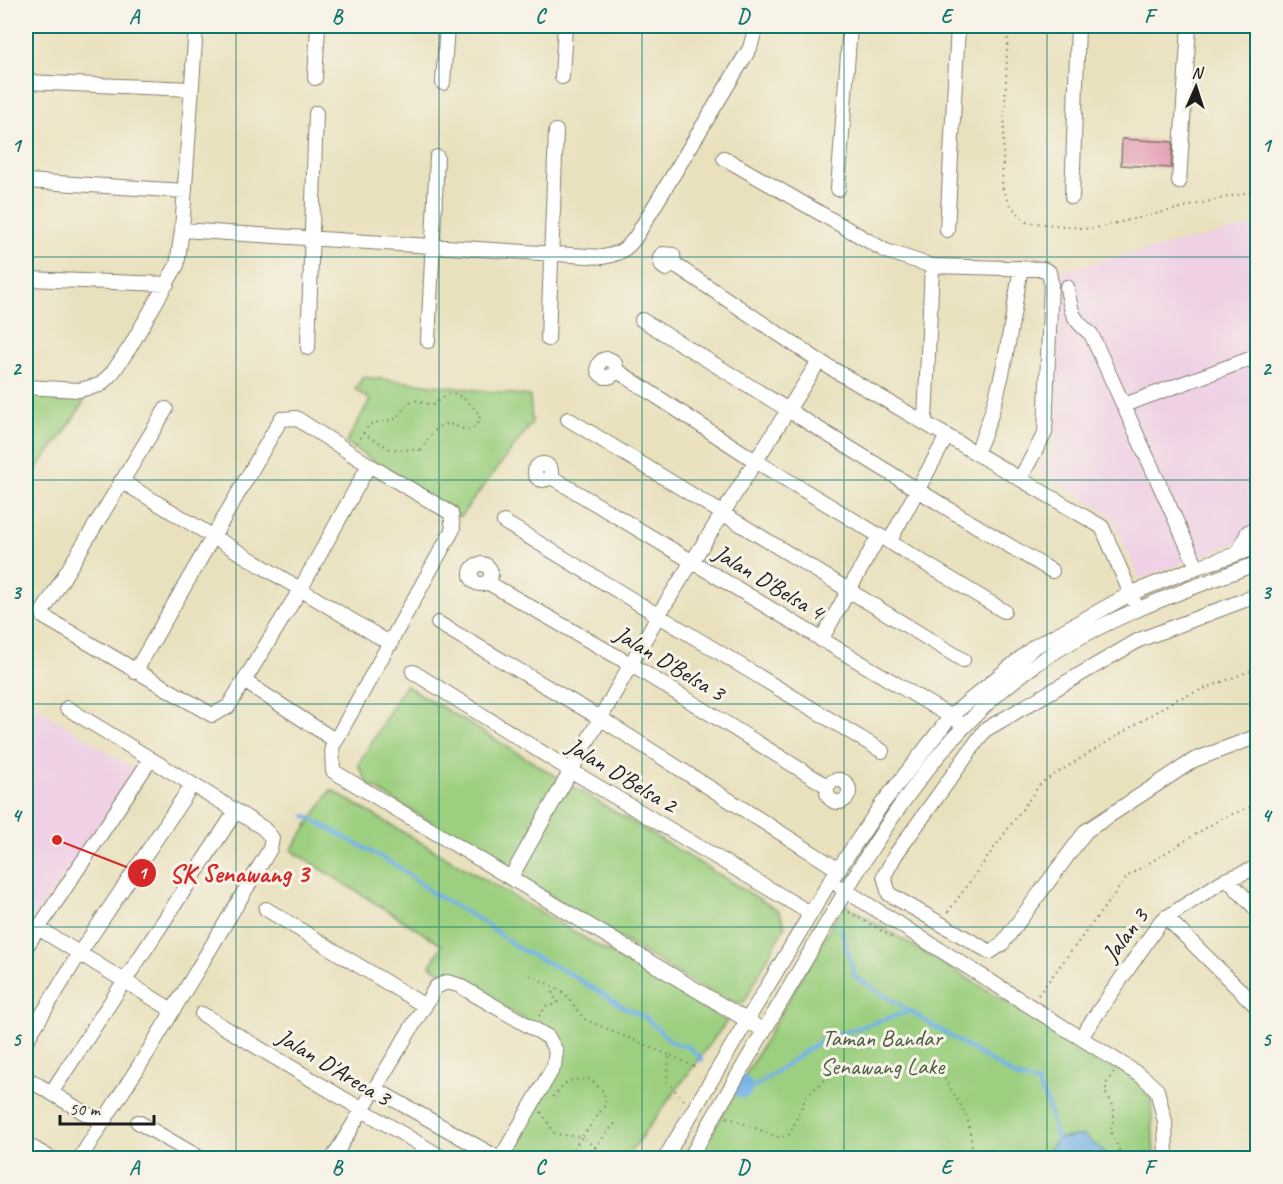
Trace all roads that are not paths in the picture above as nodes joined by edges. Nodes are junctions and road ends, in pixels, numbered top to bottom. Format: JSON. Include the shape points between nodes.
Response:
{"nodes":[{"id":1,"x":196,"y":26,"type":"edge"},
{"id":2,"x":318,"y":26,"type":"edge"},
{"id":3,"x":447,"y":26,"type":"edge"},
{"id":4,"x":565,"y":26,"type":"edge"},
{"id":5,"x":756,"y":26,"type":"edge"},
{"id":6,"x":850,"y":26,"type":"edge"},
{"id":7,"x":958,"y":26,"type":"edge"},
{"id":8,"x":1078,"y":26,"type":"edge"},
{"id":9,"x":1189,"y":26,"type":"edge"},
{"id":10,"x":561,"y":77,"type":"dead end"},
{"id":11,"x":315,"y":78,"type":"dead end"},
{"id":12,"x":26,"y":82,"type":"edge"},
{"id":13,"x":443,"y":83,"type":"dead end"},
{"id":14,"x":192,"y":89,"type":"junction"},
{"id":15,"x":316,"y":113,"type":"dead end"},
{"id":16,"x":556,"y":131,"type":"dead end"},
{"id":17,"x":437,"y":157,"type":"dead end"},
{"id":18,"x":724,"y":158,"type":"dead end"},
{"id":19,"x":26,"y":181,"type":"edge"},
{"id":20,"x":1179,"y":182,"type":"dead end"},
{"id":21,"x":838,"y":189,"type":"dead end"},
{"id":22,"x":185,"y":191,"type":"junction"},
{"id":23,"x":1072,"y":197,"type":"dead end"},
{"id":24,"x":182,"y":230,"type":"junction"},
{"id":25,"x":947,"y":230,"type":"dead end"},
{"id":26,"x":310,"y":239,"type":"junction"},
{"id":27,"x":434,"y":246,"type":"junction"},
{"id":28,"x":550,"y":254,"type":"junction"},
{"id":29,"x":674,"y":264,"type":"dead end"},
{"id":30,"x":932,"y":266,"type":"junction"},
{"id":31,"x":1021,"y":268,"type":"junction"},
{"id":32,"x":26,"y":279,"type":"edge"},
{"id":33,"x":167,"y":284,"type":"junction"},
{"id":34,"x":1067,"y":288,"type":"dead end"},
{"id":35,"x":642,"y":320,"type":"dead end"},
{"id":36,"x":548,"y":339,"type":"dead end"},
{"id":37,"x":428,"y":340,"type":"dead end"},
{"id":38,"x":308,"y":348,"type":"dead end"},
{"id":39,"x":1257,"y":356,"type":"edge"},
{"id":40,"x":819,"y":361,"type":"junction"},
{"id":41,"x":616,"y":370,"type":"dead end"},
{"id":42,"x":26,"y":387,"type":"edge"},
{"id":43,"x":1124,"y":405,"type":"junction"},
{"id":44,"x":788,"y":408,"type":"junction"},
{"id":45,"x":166,"y":409,"type":"dead end"},
{"id":46,"x":568,"y":419,"type":"dead end"},
{"id":47,"x":925,"y":421,"type":"junction"},
{"id":48,"x":947,"y":436,"type":"junction"},
{"id":49,"x":977,"y":451,"type":"junction"},
{"id":50,"x":754,"y":460,"type":"junction"},
{"id":51,"x":369,"y":465,"type":"junction"},
{"id":52,"x":551,"y":477,"type":"dead end"},
{"id":53,"x":1021,"y":477,"type":"junction"},
{"id":54,"x":122,"y":481,"type":"junction"},
{"id":55,"x":916,"y":491,"type":"junction"},
{"id":56,"x":724,"y":513,"type":"junction"},
{"id":57,"x":504,"y":522,"type":"dead end"},
{"id":58,"x":1257,"y":528,"type":"edge"},
{"id":59,"x":212,"y":537,"type":"junction"},
{"id":60,"x":884,"y":539,"type":"junction"},
{"id":61,"x":1257,"y":547,"type":"edge"},
{"id":62,"x":1238,"y":553,"type":"junction"},
{"id":63,"x":693,"y":562,"type":"junction"},
{"id":64,"x":1257,"y":563,"type":"edge"},
{"id":65,"x":1197,"y":567,"type":"junction"},
{"id":66,"x":1052,"y":572,"type":"dead end"},
{"id":67,"x":487,"y":582,"type":"dead end"},
{"id":68,"x":300,"y":590,"type":"junction"},
{"id":69,"x":849,"y":590,"type":"junction"},
{"id":70,"x":1130,"y":594,"type":"junction"},
{"id":71,"x":1257,"y":595,"type":"edge"},
{"id":72,"x":1137,"y":609,"type":"junction"},
{"id":73,"x":1004,"y":611,"type":"dead end"},
{"id":74,"x":659,"y":614,"type":"junction"},
{"id":75,"x":438,"y":623,"type":"dead end"},
{"id":76,"x":821,"y":640,"type":"junction"},
{"id":77,"x":391,"y":644,"type":"junction"},
{"id":78,"x":963,"y":660,"type":"dead end"},
{"id":79,"x":630,"y":664,"type":"junction"},
{"id":80,"x":135,"y":672,"type":"junction"},
{"id":81,"x":413,"y":672,"type":"dead end"},
{"id":82,"x":244,"y":681,"type":"junction"},
{"id":83,"x":67,"y":708,"type":"dead end"},
{"id":84,"x":951,"y":716,"type":"junction"},
{"id":85,"x":600,"y":718,"type":"junction"},
{"id":86,"x":963,"y":725,"type":"junction"},
{"id":87,"x":1257,"y":736,"type":"edge"},
{"id":88,"x":336,"y":741,"type":"junction"},
{"id":89,"x":882,"y":751,"type":"dead end"},
{"id":90,"x":150,"y":760,"type":"junction"},
{"id":91,"x":570,"y":770,"type":"junction"},
{"id":92,"x":192,"y":785,"type":"junction"},
{"id":93,"x":827,"y":786,"type":"dead end"},
{"id":94,"x":237,"y":811,"type":"junction"},
{"id":95,"x":1257,"y":867,"type":"edge"},
{"id":96,"x":839,"y":870,"type":"junction"},
{"id":97,"x":511,"y":877,"type":"junction"},
{"id":98,"x":1227,"y":879,"type":"junction"},
{"id":99,"x":830,"y":883,"type":"junction"},
{"id":100,"x":846,"y":890,"type":"junction"},
{"id":101,"x":266,"y":909,"type":"dead end"},
{"id":102,"x":1257,"y":911,"type":"edge"},
{"id":103,"x":810,"y":913,"type":"junction"},
{"id":104,"x":1166,"y":917,"type":"junction"},
{"id":105,"x":38,"y":928,"type":"junction"},
{"id":106,"x":27,"y":942,"type":"edge"},
{"id":107,"x":79,"y":954,"type":"junction"},
{"id":108,"x":125,"y":982,"type":"junction"},
{"id":109,"x":425,"y":1006,"type":"junction"},
{"id":110,"x":1257,"y":1008,"type":"edge"},
{"id":111,"x":172,"y":1010,"type":"junction"},
{"id":112,"x":202,"y":1014,"type":"dead end"},
{"id":113,"x":747,"y":1020,"type":"junction"},
{"id":114,"x":763,"y":1030,"type":"junction"},
{"id":115,"x":1081,"y":1037,"type":"junction"},
{"id":116,"x":26,"y":1041,"type":"edge"},
{"id":117,"x":26,"y":1078,"type":"edge"},
{"id":118,"x":375,"y":1089,"type":"junction"},
{"id":119,"x":51,"y":1093,"type":"junction"},
{"id":120,"x":362,"y":1110,"type":"junction"},
{"id":121,"x":138,"y":1122,"type":"dead end"},
{"id":122,"x":102,"y":1124,"type":"junction"},
{"id":123,"x":26,"y":1144,"type":"edge"},
{"id":124,"x":51,"y":1158,"type":"edge"},
{"id":125,"x":80,"y":1158,"type":"edge"},
{"id":126,"x":200,"y":1158,"type":"edge"},
{"id":127,"x":333,"y":1158,"type":"edge"},
{"id":128,"x":443,"y":1158,"type":"edge"},
{"id":129,"x":499,"y":1158,"type":"edge"},
{"id":130,"x":665,"y":1158,"type":"edge"},
{"id":131,"x":690,"y":1158,"type":"edge"},
{"id":132,"x":1166,"y":1158,"type":"edge"}],
"edges":[{"from":1,"to":14,"type":"street"},
{"from":2,"to":11,"type":"street"},
{"from":3,"to":13,"type":"street"},
{"from":4,"to":10,"type":"street"},
{"from":5,"to":28,"type":"street","via":[[750,48],[626,250],[603,257]]},
{"from":6,"to":21,"type":"street"},
{"from":7,"to":25,"type":"street"},
{"from":8,"to":23,"type":"street"},
{"from":9,"to":20,"type":"street"},
{"from":12,"to":14,"type":"street"},
{"from":14,"to":22,"type":"street"},
{"from":15,"to":26,"type":"street"},
{"from":16,"to":28,"type":"street"},
{"from":17,"to":27,"type":"street"},
{"from":18,"to":30,"type":"street","via":[[886,250]]},
{"from":19,"to":22,"type":"street"},
{"from":22,"to":24,"type":"street"},
{"from":24,"to":26,"type":"street"},
{"from":24,"to":33,"type":"street","via":[[177,265]]},
{"from":26,"to":27,"type":"street"},
{"from":26,"to":38,"type":"street"},
{"from":27,"to":28,"type":"street"},
{"from":27,"to":37,"type":"street"},
{"from":28,"to":36,"type":"street"},
{"from":29,"to":40,"type":"street"},
{"from":30,"to":31,"type":"street"},
{"from":30,"to":47,"type":"street"},
{"from":31,"to":49,"type":"street","via":[[1000,383],[990,422]]},
{"from":31,"to":53,"type":"street","via":[[1043,269],[1050,283],[1045,433]]},
{"from":32,"to":33,"type":"street"},
{"from":33,"to":42,"type":"street","via":[[130,347],[100,385],[80,390]]},
{"from":34,"to":43,"type":"street","via":[[1071,314],[1091,334]]},
{"from":35,"to":44,"type":"street"},
{"from":39,"to":43,"type":"street"},
{"from":40,"to":44,"type":"street"},
{"from":40,"to":47,"type":"street"},
{"from":41,"to":50,"type":"street"},
{"from":43,"to":65,"type":"street"},
{"from":44,"to":50,"type":"street"},
{"from":44,"to":55,"type":"street"},
{"from":45,"to":54,"type":"street"},
{"from":46,"to":56,"type":"street"},
{"from":47,"to":48,"type":"street"},
{"from":48,"to":49,"type":"street"},
{"from":48,"to":55,"type":"street"},
{"from":49,"to":53,"type":"street"},
{"from":50,"to":56,"type":"street"},
{"from":50,"to":60,"type":"street"},
{"from":51,"to":59,"type":"street","via":[[296,418],[281,419]]},
{"from":51,"to":68,"type":"street"},
{"from":51,"to":77,"type":"street","via":[[451,513],[453,529]]},
{"from":52,"to":63,"type":"street","name":"Jalan D'Belsa 4"},
{"from":53,"to":70,"type":"street","via":[[1102,527]]},
{"from":54,"to":59,"type":"street"},
{"from":54,"to":80,"type":"street","via":[[43,611],[44,617]]},
{"from":55,"to":60,"type":"street"},
{"from":55,"to":66,"type":"street"},
{"from":56,"to":63,"type":"street"},
{"from":56,"to":69,"type":"street"},
{"from":57,"to":74,"type":"street"},
{"from":58,"to":62,"type":"street","via":[[1248,532]]},
{"from":59,"to":68,"type":"street"},
{"from":59,"to":80,"type":"street"},
{"from":60,"to":69,"type":"street"},
{"from":60,"to":73,"type":"street"},
{"from":61,"to":62,"type":"street"},
{"from":62,"to":65,"type":"street"},
{"from":63,"to":74,"type":"street"},
{"from":63,"to":76,"type":"street","name":"Jalan D'Belsa 4"},
{"from":64,"to":72,"type":"street"},
{"from":65,"to":70,"type":"street"},
{"from":67,"to":79,"type":"street","name":"Jalan D'Belsa 3"},
{"from":68,"to":77,"type":"street"},
{"from":68,"to":82,"type":"street"},
{"from":69,"to":76,"type":"street"},
{"from":69,"to":78,"type":"street"},
{"from":70,"to":72,"type":"street"},
{"from":70,"to":84,"type":"street","via":[[1034,647]]},
{"from":71,"to":87,"type":"street","via":[[1139,640],[985,729],[896,854],[884,876],[889,894],[990,952],[1002,944],[1086,831],[1194,760]]},
{"from":72,"to":86,"type":"street","via":[[1040,661]]},
{"from":74,"to":79,"type":"street"},
{"from":74,"to":89,"type":"street"},
{"from":75,"to":85,"type":"street"},
{"from":76,"to":84,"type":"street","name":"Jalan D'Belsa 4"},
{"from":77,"to":88,"type":"street"},
{"from":79,"to":85,"type":"street"},
{"from":79,"to":93,"type":"street","name":"Jalan D'Belsa 3"},
{"from":80,"to":82,"type":"street","via":[[212,715],[228,707]]},
{"from":81,"to":91,"type":"street","name":"Jalan D'Belsa 2"},
{"from":82,"to":88,"type":"street"},
{"from":83,"to":90,"type":"street"},
{"from":84,"to":86,"type":"street","name":"Jalan D'Belsa 4"},
{"from":84,"to":96,"type":"street","via":[[882,804]]},
{"from":85,"to":91,"type":"street"},
{"from":85,"to":96,"type":"street"},
{"from":86,"to":100,"type":"street","via":[[896,813]]},
{"from":88,"to":97,"type":"street","via":[[332,747],[333,771]]},
{"from":90,"to":92,"type":"street"},
{"from":90,"to":105,"type":"street"},
{"from":91,"to":97,"type":"street"},
{"from":91,"to":103,"type":"street","name":"Jalan D'Belsa 2"},
{"from":92,"to":94,"type":"street"},
{"from":92,"to":107,"type":"street"},
{"from":94,"to":108,"type":"street"},
{"from":94,"to":111,"type":"street","via":[[272,838],[270,849]]},
{"from":95,"to":98,"type":"street","name":"Jalan 3"},
{"from":96,"to":99,"type":"street"},
{"from":97,"to":113,"type":"street"},
{"from":98,"to":102,"type":"street"},
{"from":98,"to":104,"type":"street","name":"Jalan 3"},
{"from":99,"to":100,"type":"street"},
{"from":99,"to":103,"type":"street"},
{"from":100,"to":114,"type":"street"},
{"from":100,"to":115,"type":"street"},
{"from":101,"to":109,"type":"street"},
{"from":103,"to":113,"type":"street"},
{"from":104,"to":110,"type":"street"},
{"from":104,"to":115,"type":"street","name":"Jalan 3"},
{"from":105,"to":106,"type":"street"},
{"from":105,"to":107,"type":"street"},
{"from":107,"to":108,"type":"street"},
{"from":107,"to":116,"type":"street"},
{"from":108,"to":111,"type":"street"},
{"from":108,"to":119,"type":"street"},
{"from":109,"to":118,"type":"street"},
{"from":109,"to":129,"type":"street","via":[[436,987],[447,982],[458,985],[548,1037],[556,1051],[554,1066],[535,1108]]},
{"from":111,"to":122,"type":"street"},
{"from":112,"to":120,"type":"street","name":"Jalan D'Areca 3"},
{"from":113,"to":114,"type":"street"},
{"from":113,"to":130,"type":"street"},
{"from":114,"to":131,"type":"street"},
{"from":115,"to":132,"type":"street","via":[[1143,1077],[1156,1090],[1165,1122]]},
{"from":117,"to":119,"type":"street"},
{"from":118,"to":120,"type":"street"},
{"from":118,"to":129,"type":"street"},
{"from":119,"to":122,"type":"street"},
{"from":120,"to":127,"type":"street"},
{"from":120,"to":128,"type":"street","name":"Jalan D'Areca 3"},
{"from":121,"to":126,"type":"street"},
{"from":122,"to":125,"type":"street"},
{"from":123,"to":124,"type":"street"}]}
